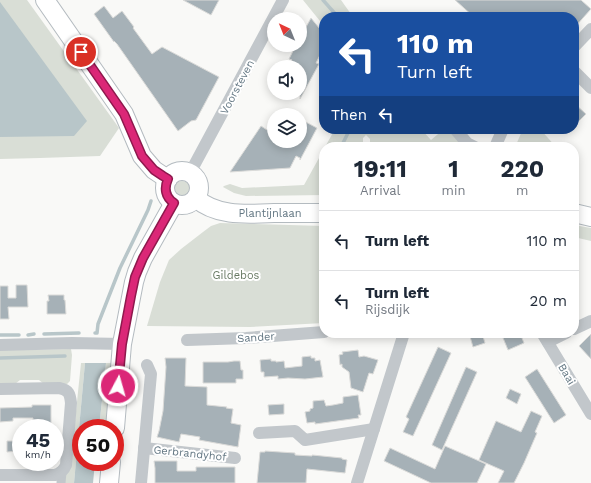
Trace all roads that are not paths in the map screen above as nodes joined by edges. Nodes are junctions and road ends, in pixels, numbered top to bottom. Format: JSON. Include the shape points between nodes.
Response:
{"nodes":[{"id":1,"x":45,"y":0,"type":"edge"},
{"id":2,"x":283,"y":0,"type":"edge"},
{"id":3,"x":591,"y":29,"type":"edge"},
{"id":4,"x":579,"y":42,"type":"edge"},
{"id":5,"x":579,"y":76,"type":"edge"},
{"id":6,"x":591,"y":88,"type":"edge"},
{"id":7,"x":459,"y":134,"type":"edge"},
{"id":8,"x":466,"y":142,"type":"edge"},
{"id":9,"x":190,"y":173,"type":"junction"},
{"id":10,"x":168,"y":179,"type":"junction"},
{"id":11,"x":196,"y":198,"type":"junction"},
{"id":12,"x":174,"y":203,"type":"junction"},
{"id":13,"x":319,"y":212,"type":"edge"},
{"id":14,"x":579,"y":214,"type":"edge"},
{"id":15,"x":591,"y":217,"type":"edge"},
{"id":16,"x":591,"y":320,"type":"edge"},
{"id":17,"x":579,"y":326,"type":"edge"},
{"id":18,"x":319,"y":332,"type":"edge"},
{"id":19,"x":402,"y":338,"type":"edge"},
{"id":20,"x":545,"y":338,"type":"edge"},
{"id":21,"x":187,"y":340,"type":"dead end"},
{"id":22,"x":122,"y":344,"type":"junction"},
{"id":23,"x":0,"y":345,"type":"edge"},
{"id":24,"x":147,"y":366,"type":"dead end"},
{"id":25,"x":0,"y":389,"type":"edge"},
{"id":26,"x":591,"y":414,"type":"edge"},
{"id":27,"x":115,"y":419,"type":"edge"},
{"id":28,"x":374,"y":429,"type":"junction"},
{"id":29,"x":259,"y":433,"type":"dead end"},
{"id":30,"x":144,"y":448,"type":"junction"},
{"id":31,"x":236,"y":458,"type":"dead end"},
{"id":32,"x":110,"y":471,"type":"edge"},
{"id":33,"x":0,"y":475,"type":"edge"},
{"id":34,"x":61,"y":477,"type":"edge"},
{"id":35,"x":109,"y":483,"type":"edge"},
{"id":36,"x":140,"y":483,"type":"edge"},
{"id":37,"x":357,"y":483,"type":"edge"}],
"edges":[{"from":1,"to":10,"type":"main road","via":[[124,114],[142,156],[154,170]]},
{"from":2,"to":9,"type":"street","name":"Voorsteven"},
{"from":3,"to":4,"type":"street"},
{"from":5,"to":6,"type":"street"},
{"from":7,"to":8,"type":"street"},
{"from":9,"to":10,"type":"main road","via":[[178,172]]},
{"from":9,"to":11,"type":"main road","via":[[198,181],[199,193]]},
{"from":10,"to":12,"type":"main road","via":[[165,188],[168,197]]},
{"from":11,"to":12,"type":"main road","via":[[187,204]]},
{"from":11,"to":13,"type":"main road","name":"Plantijnlaan","via":[[215,209],[235,213]]},
{"from":12,"to":22,"type":"main road","via":[[135,277]]},
{"from":14,"to":15,"type":"main road"},
{"from":16,"to":17,"type":"street"},
{"from":18,"to":21,"type":"street","name":"Sander"},
{"from":19,"to":28,"type":"street"},
{"from":20,"to":26,"type":"street","name":"Baai"},
{"from":22,"to":23,"type":"street"},
{"from":22,"to":27,"type":"main road"},
{"from":24,"to":30,"type":"street","name":"Gerbrandyhof","via":[[151,374]]},
{"from":25,"to":34,"type":"street","via":[[59,388],[65,389],[69,394],[71,403],[66,465]]},
{"from":28,"to":29,"type":"street","via":[[305,440],[295,431]]},
{"from":28,"to":37,"type":"street"},
{"from":30,"to":31,"type":"street","name":"Gerbrandyhof"},
{"from":30,"to":36,"type":"street","name":"Gerbrandyhof"},
{"from":32,"to":35,"type":"main road"},
{"from":33,"to":34,"type":"street","via":[[59,474]]}]}
